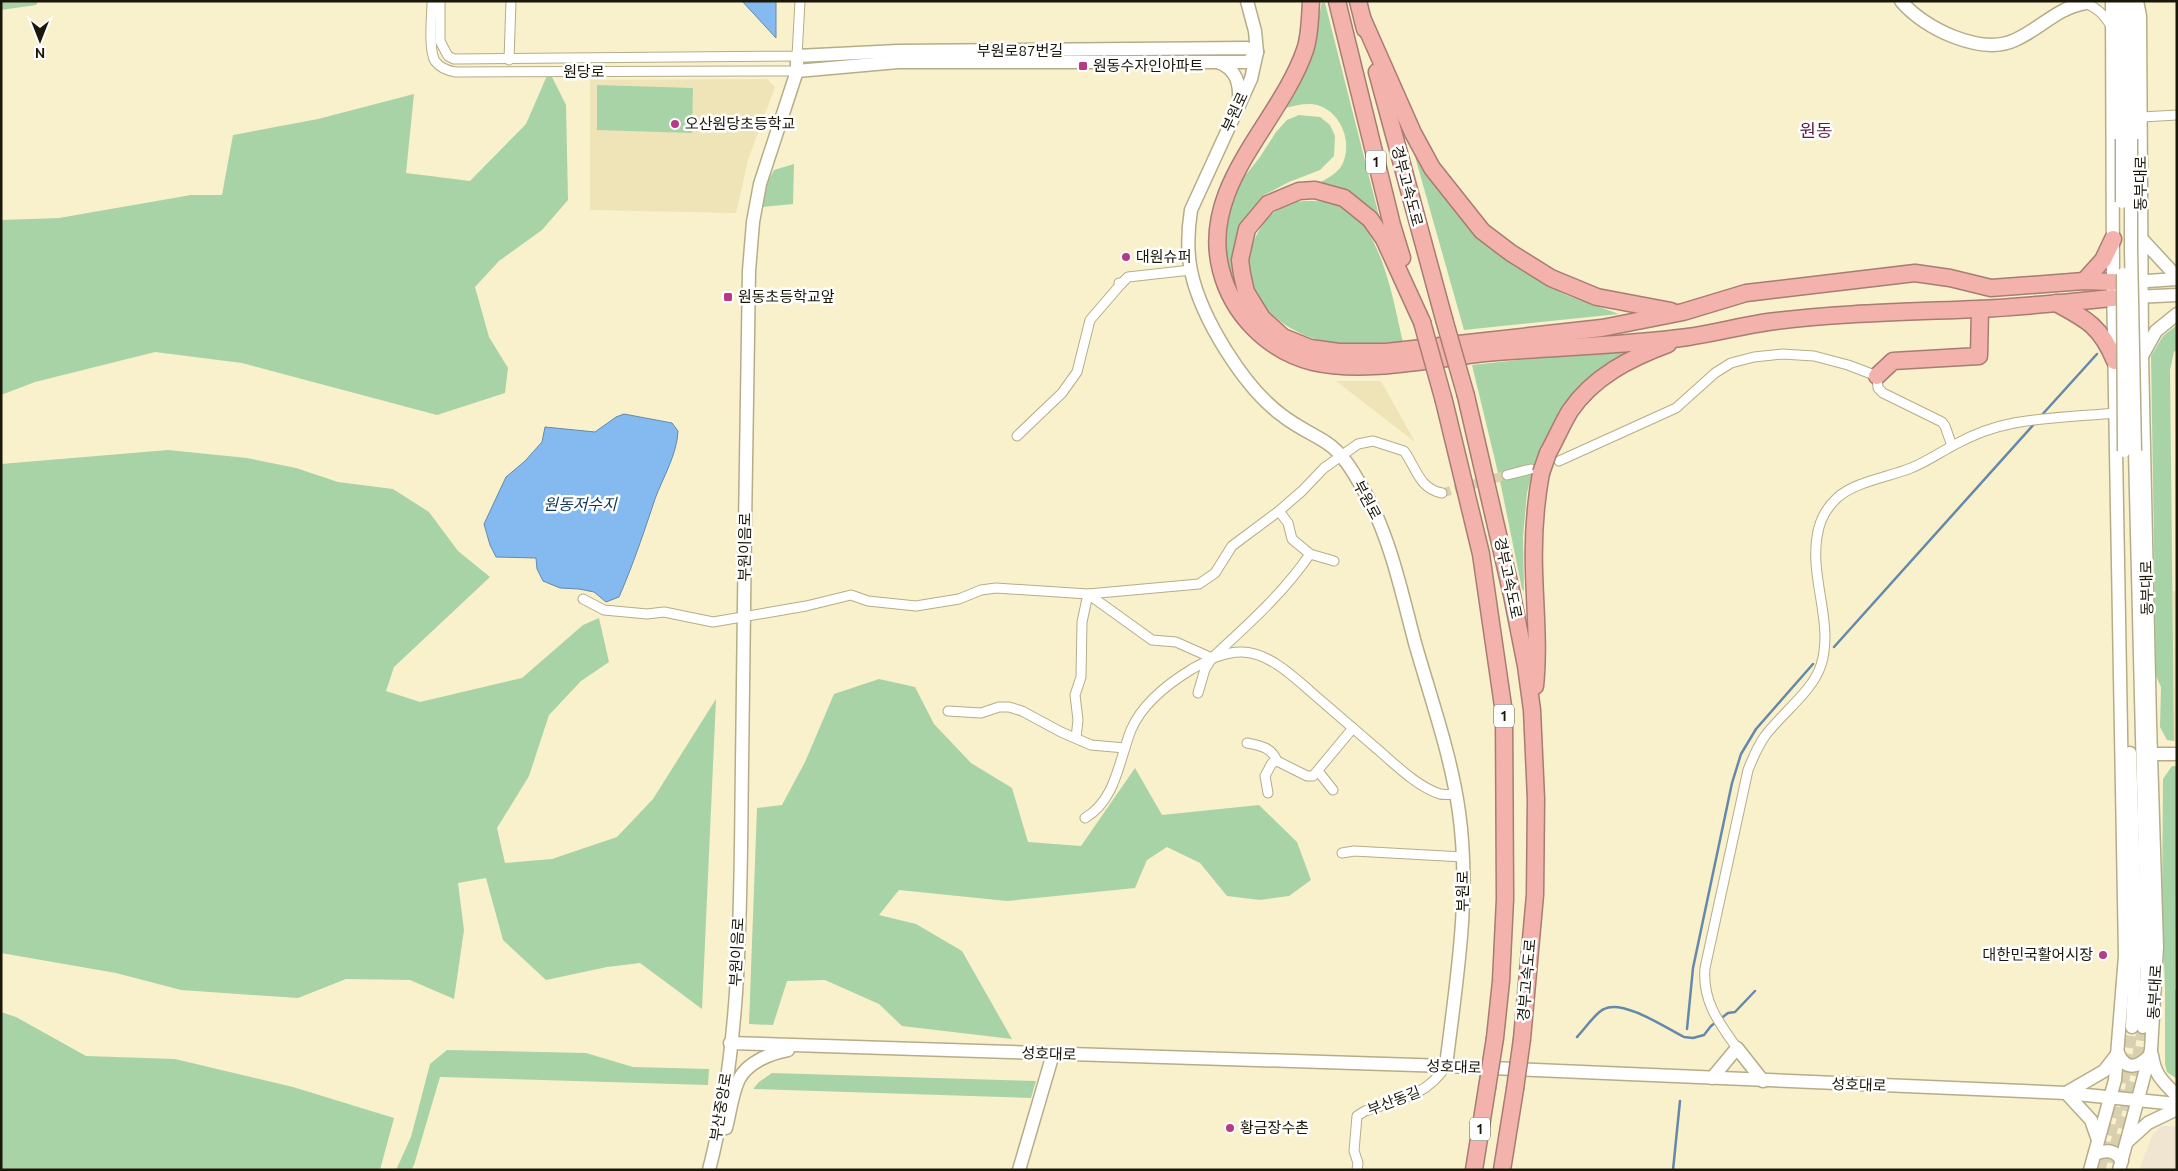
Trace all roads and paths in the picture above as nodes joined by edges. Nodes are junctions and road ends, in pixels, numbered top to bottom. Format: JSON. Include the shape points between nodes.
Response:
{"nodes":[{"id":1,"x":432,"y":1,"type":"edge"},
{"id":2,"x":440,"y":1,"type":"edge"},
{"id":3,"x":511,"y":1,"type":"edge"},
{"id":4,"x":800,"y":1,"type":"edge"},
{"id":5,"x":1248,"y":1,"type":"edge"},
{"id":6,"x":1311,"y":1,"type":"edge"},
{"id":7,"x":1337,"y":1,"type":"edge"},
{"id":8,"x":1358,"y":1,"type":"edge"},
{"id":9,"x":1901,"y":1,"type":"edge"},
{"id":10,"x":2112,"y":1,"type":"edge"},
{"id":11,"x":2121,"y":1,"type":"edge"},
{"id":12,"x":2131,"y":1,"type":"edge"},
{"id":13,"x":2137,"y":1,"type":"edge"},
{"id":14,"x":2087,"y":2,"type":"edge"},
{"id":15,"x":1363,"y":20,"type":"junction"},
{"id":16,"x":2112,"y":28,"type":"junction"},
{"id":17,"x":1258,"y":52,"type":"junction"},
{"id":18,"x":797,"y":56,"type":"junction"},
{"id":19,"x":1018,"y":57,"type":"junction"},
{"id":20,"x":509,"y":60,"type":"junction"},
{"id":21,"x":1218,"y":62,"type":"junction"},
{"id":22,"x":797,"y":71,"type":"junction"},
{"id":23,"x":1239,"y":105,"type":"junction"},
{"id":24,"x":2177,"y":115,"type":"edge"},
{"id":25,"x":2142,"y":117,"type":"junction"},
{"id":26,"x":2127,"y":139,"type":"junction"},
{"id":27,"x":2141,"y":238,"type":"junction"},
{"id":28,"x":2113,"y":239,"type":"junction"},
{"id":29,"x":1191,"y":270,"type":"junction"},
{"id":30,"x":2177,"y":278,"type":"edge"},
{"id":31,"x":2084,"y":281,"type":"junction"},
{"id":32,"x":2141,"y":282,"type":"junction"},
{"id":33,"x":2113,"y":290,"type":"junction"},
{"id":34,"x":2177,"y":295,"type":"edge"},
{"id":35,"x":2141,"y":297,"type":"junction"},
{"id":36,"x":2056,"y":303,"type":"junction"},
{"id":37,"x":1980,"y":309,"type":"junction"},
{"id":38,"x":1683,"y":312,"type":"junction"},
{"id":39,"x":2177,"y":314,"type":"edge"},
{"id":40,"x":1422,"y":322,"type":"junction"},
{"id":41,"x":1689,"y":337,"type":"junction"},
{"id":42,"x":2142,"y":356,"type":"junction"},
{"id":43,"x":2115,"y":361,"type":"junction"},
{"id":44,"x":1878,"y":376,"type":"junction"},
{"id":45,"x":2116,"y":413,"type":"junction"},
{"id":46,"x":1017,"y":436,"type":"dead end"},
{"id":47,"x":1952,"y":446,"type":"junction"},
{"id":48,"x":1341,"y":455,"type":"junction"},
{"id":49,"x":1554,"y":457,"type":"junction"},
{"id":50,"x":1536,"y":471,"type":"junction"},
{"id":51,"x":1507,"y":475,"type":"tunnel mouth"},
{"id":52,"x":1442,"y":493,"type":"dead end"},
{"id":53,"x":1279,"y":511,"type":"junction"},
{"id":54,"x":1310,"y":554,"type":"junction"},
{"id":55,"x":1334,"y":561,"type":"dead end"},
{"id":56,"x":1088,"y":594,"type":"junction"},
{"id":57,"x":583,"y":599,"type":"dead end"},
{"id":58,"x":744,"y":618,"type":"junction"},
{"id":59,"x":1212,"y":658,"type":"junction"},
{"id":60,"x":1198,"y":693,"type":"dead end"},
{"id":61,"x":948,"y":710,"type":"dead end"},
{"id":62,"x":1532,"y":710,"type":"junction"},
{"id":63,"x":1353,"y":728,"type":"junction"},
{"id":64,"x":1076,"y":738,"type":"junction"},
{"id":65,"x":1247,"y":743,"type":"dead end"},
{"id":66,"x":1125,"y":748,"type":"junction"},
{"id":67,"x":2151,"y":754,"type":"junction"},
{"id":68,"x":2177,"y":754,"type":"edge"},
{"id":69,"x":1277,"y":761,"type":"junction"},
{"id":70,"x":1318,"y":771,"type":"junction"},
{"id":71,"x":1333,"y":790,"type":"dead end"},
{"id":72,"x":1268,"y":793,"type":"dead end"},
{"id":73,"x":1455,"y":794,"type":"junction"},
{"id":74,"x":1085,"y":818,"type":"dead end"},
{"id":75,"x":1342,"y":853,"type":"dead end"},
{"id":76,"x":1463,"y":857,"type":"junction"},
{"id":77,"x":2138,"y":1027,"type":"tunnel mouth"},
{"id":78,"x":730,"y":1043,"type":"junction"},
{"id":79,"x":811,"y":1046,"type":"junction"},
{"id":80,"x":1737,"y":1048,"type":"junction"},
{"id":81,"x":2150,"y":1053,"type":"junction"},
{"id":82,"x":1053,"y":1054,"type":"junction"},
{"id":83,"x":2118,"y":1054,"type":"junction"},
{"id":84,"x":1446,"y":1066,"type":"junction"},
{"id":85,"x":1712,"y":1078,"type":"junction"},
{"id":86,"x":1763,"y":1081,"type":"junction"},
{"id":87,"x":2066,"y":1093,"type":"junction"},
{"id":88,"x":2177,"y":1096,"type":"edge"},
{"id":89,"x":2111,"y":1097,"type":"junction"},
{"id":90,"x":2139,"y":1100,"type":"junction"},
{"id":91,"x":2177,"y":1104,"type":"edge"},
{"id":92,"x":2177,"y":1109,"type":"edge"},
{"id":93,"x":2128,"y":1140,"type":"junction"},
{"id":94,"x":2097,"y":1149,"type":"junction"},
{"id":95,"x":2120,"y":1165,"type":"edge"},
{"id":96,"x":709,"y":1168,"type":"edge"},
{"id":97,"x":1019,"y":1170,"type":"edge"},
{"id":98,"x":1357,"y":1170,"type":"edge"},
{"id":99,"x":1474,"y":1170,"type":"edge"},
{"id":100,"x":1502,"y":1170,"type":"edge"},
{"id":101,"x":2090,"y":1170,"type":"edge"}],
"edges":[{"from":1,"to":22,"type":"street","name":"원당로","via":[[435,61],[456,72]]},
{"from":2,"to":20,"type":"street","name":"원당로","via":[[440,41],[448,56],[454,59]]},
{"from":3,"to":20,"type":"street"},
{"from":4,"to":18,"type":"street"},
{"from":5,"to":17,"type":"main road","name":"부원로"},
{"from":6,"to":41,"type":"highway","via":[[1306,48],[1283,99],[1232,180],[1221,211],[1218,240],[1221,270],[1246,321],[1264,338],[1310,361],[1364,366]]},
{"from":7,"to":40,"type":"highway","name":"경부고속도로","number":"1","via":[[1392,225]]},
{"from":8,"to":15,"type":"highway","name":"경부고속도로","number":"1"},
{"from":9,"to":14,"type":"main road","via":[[1914,14],[1940,30],[1966,41],[1991,44],[2013,42],[2067,7]]},
{"from":10,"to":16,"type":"main road","name":"동부대로"},
{"from":11,"to":26,"type":"main road","name":"동부대로"},
{"from":12,"to":26,"type":"main road","name":"동부대로"},
{"from":13,"to":25,"type":"main road","name":"동부대로"},
{"from":14,"to":16,"type":"street","via":[[2103,13]]},
{"from":15,"to":38,"type":"highway","via":[[1412,133],[1432,168],[1482,231],[1551,278],[1597,297]]},
{"from":15,"to":62,"type":"highway","name":"경부고속도로","number":"1","bridge":true,"via":[[1466,396],[1512,595]]},
{"from":16,"to":28,"type":"main road","name":"동부대로"},
{"from":17,"to":19,"type":"main road","name":"부원로87번길","via":[[1247,48]]},
{"from":17,"to":21,"type":"main road","name":"부원로87번길","via":[[1248,62]]},
{"from":17,"to":23,"type":"main road","name":"부원로","via":[[1251,79]]},
{"from":18,"to":19,"type":"main road","name":"부원로87번길","via":[[898,51]]},
{"from":18,"to":20,"type":"street","name":"원당로"},
{"from":18,"to":22,"type":"main road","name":"부원이음로"},
{"from":19,"to":21,"type":"main road","name":"부원로87번길"},
{"from":19,"to":22,"type":"main road","name":"부원로87번길","via":[[898,62]]},
{"from":21,"to":23,"type":"main road","via":[[1229,66],[1235,75],[1240,90]]},
{"from":22,"to":58,"type":"main road","name":"부원이음로","via":[[760,184],[752,232]]},
{"from":23,"to":29,"type":"main road","name":"부원로","via":[[1191,210],[1188,230]]},
{"from":24,"to":25,"type":"street"},
{"from":25,"to":27,"type":"main road","name":"동부대로"},
{"from":26,"to":77,"type":"main road","name":"동부대로","bridge":true,"via":[[2131,249],[2130,451],[2147,969]]},
{"from":27,"to":30,"type":"main road"},
{"from":27,"to":32,"type":"main road","name":"동부대로"},
{"from":28,"to":31,"type":"highway","via":[[2103,260]]},
{"from":28,"to":33,"type":"main road","name":"동부대로"},
{"from":29,"to":46,"type":"street","via":[[1128,277],[1120,284],[1090,320],[1077,372],[1062,393]]},
{"from":29,"to":48,"type":"main road","name":"부원로","via":[[1212,325],[1240,371],[1282,416]]},
{"from":30,"to":32,"type":"main road"},
{"from":31,"to":33,"type":"highway"},
{"from":31,"to":38,"type":"highway","via":[[1991,288],[1915,273],[1746,293]]},
{"from":32,"to":33,"type":"main road"},
{"from":32,"to":35,"type":"main road","name":"동부대로"},
{"from":33,"to":35,"type":"main road"},
{"from":33,"to":36,"type":"highway"},
{"from":33,"to":43,"type":"main road","name":"동부대로"},
{"from":34,"to":35,"type":"main road"},
{"from":35,"to":42,"type":"main road","name":"동부대로"},
{"from":36,"to":37,"type":"highway"},
{"from":36,"to":43,"type":"highway","via":[[2097,329]]},
{"from":37,"to":41,"type":"highway","via":[[1843,314],[1764,323]]},
{"from":37,"to":44,"type":"highway","via":[[1979,356],[1893,360]]},
{"from":38,"to":40,"type":"highway","via":[[1602,328],[1386,352],[1310,348],[1283,337],[1262,318],[1246,292],[1240,260],[1247,229],[1268,204],[1299,191],[1315,190],[1344,198],[1370,219],[1384,239]]},
{"from":39,"to":42,"type":"main road","via":[[2156,332]]},
{"from":40,"to":99,"type":"highway","name":"경부고속도로","number":"1","bridge":true,"via":[[1481,554],[1504,713],[1505,899],[1500,981],[1495,1038]]},
{"from":41,"to":49,"type":"highway","via":[[1639,354],[1598,380],[1570,411]]},
{"from":42,"to":67,"type":"main road","name":"동부대로"},
{"from":43,"to":45,"type":"main road","name":"동부대로"},
{"from":44,"to":47,"type":"street","via":[[1878,388],[1883,393],[1942,422]]},
{"from":44,"to":49,"type":"street","via":[[1814,356],[1782,354],[1754,357],[1731,363],[1715,373],[1676,408]]},
{"from":45,"to":47,"type":"street","via":[[2015,423],[1988,430]]},
{"from":45,"to":83,"type":"main road","name":"동부대로","via":[[2125,956]]},
{"from":47,"to":80,"type":"street","via":[[1910,469],[1850,490],[1838,497],[1821,520],[1816,553],[1825,640],[1823,659],[1816,676],[1765,736],[1748,770],[1705,968],[1706,993],[1716,1019]]},
{"from":48,"to":52,"type":"street","via":[[1358,444],[1373,441],[1397,448],[1408,456],[1426,487]]},
{"from":48,"to":53,"type":"street"},
{"from":48,"to":73,"type":"main road","name":"부원로","via":[[1377,516],[1392,558]]},
{"from":49,"to":50,"type":"highway","bridge":true},
{"from":50,"to":51,"type":"street"},
{"from":50,"to":62,"type":"highway","via":[[1534,569],[1538,659]]},
{"from":53,"to":54,"type":"street","via":[[1288,523],[1292,539]]},
{"from":53,"to":56,"type":"street","via":[[1232,546],[1215,573],[1199,584]]},
{"from":54,"to":55,"type":"street"},
{"from":54,"to":59,"type":"street","via":[[1295,577],[1270,604]]},
{"from":56,"to":58,"type":"street","via":[[996,588],[916,606],[868,602],[851,595]]},
{"from":56,"to":59,"type":"street","via":[[1152,640],[1176,642]]},
{"from":56,"to":64,"type":"street","via":[[1082,622]]},
{"from":57,"to":58,"type":"street","via":[[604,610],[621,613],[664,612],[713,622]]},
{"from":58,"to":78,"type":"main road","name":"부원이음로","via":[[739,950]]},
{"from":59,"to":60,"type":"street"},
{"from":59,"to":63,"type":"street","via":[[1243,652],[1271,662],[1292,675]]},
{"from":59,"to":66,"type":"street","via":[[1166,687],[1142,712]]},
{"from":61,"to":64,"type":"street","via":[[981,712],[1009,707]]},
{"from":62,"to":100,"type":"highway","name":"경부고속도로","number":"1","bridge":true,"via":[[1536,800],[1534,895],[1522,1039]]},
{"from":63,"to":70,"type":"street"},
{"from":63,"to":73,"type":"street","via":[[1422,785],[1442,794]]},
{"from":64,"to":66,"type":"street","via":[[1091,745]]},
{"from":65,"to":69,"type":"street","via":[[1267,748]]},
{"from":66,"to":74,"type":"street","via":[[1104,801]]},
{"from":67,"to":68,"type":"main road"},
{"from":67,"to":81,"type":"main road","name":"동부대로","via":[[2157,947]]},
{"from":69,"to":70,"type":"street","via":[[1307,776]]},
{"from":69,"to":72,"type":"street","via":[[1272,763],[1265,776]]},
{"from":70,"to":71,"type":"street"},
{"from":73,"to":76,"type":"main road","name":"부원로"},
{"from":75,"to":76,"type":"street"},
{"from":76,"to":84,"type":"main road","name":"부원로","via":[[1462,934]]},
{"from":78,"to":79,"type":"main road","name":"성호대로"},
{"from":78,"to":96,"type":"main road","name":"부산중앙로","via":[[720,1122]]},
{"from":79,"to":82,"type":"main road","name":"성호대로"},
{"from":79,"to":96,"type":"main road","via":[[776,1052],[751,1065],[739,1079],[724,1138]]},
{"from":80,"to":85,"type":"main road"},
{"from":80,"to":86,"type":"main road"},
{"from":81,"to":83,"type":"main road","via":[[2142,1064],[2135,1066],[2126,1064]]},
{"from":81,"to":88,"type":"main road","via":[[2154,1070]]},
{"from":81,"to":90,"type":"main road","name":"동부대로"},
{"from":82,"to":84,"type":"main road","name":"성호대로"},
{"from":82,"to":97,"type":"main road"},
{"from":83,"to":87,"type":"main road","via":[[2104,1071]]},
{"from":83,"to":89,"type":"main road","name":"동부대로"},
{"from":84,"to":85,"type":"main road","name":"성호대로"},
{"from":84,"to":98,"type":"street","name":"부산동길","via":[[1440,1076],[1417,1094],[1357,1116],[1354,1151]]},
{"from":85,"to":86,"type":"main road","name":"성호대로"},
{"from":86,"to":87,"type":"main road","name":"성호대로"},
{"from":87,"to":89,"type":"main road","name":"성호대로"},
{"from":87,"to":94,"type":"main road","via":[[2091,1120]]},
{"from":89,"to":90,"type":"main road","name":"성호대로"},
{"from":89,"to":94,"type":"main road","name":"동부대로"},
{"from":90,"to":91,"type":"main road","name":"성호대로"},
{"from":90,"to":93,"type":"main road","name":"동부대로"},
{"from":92,"to":93,"type":"main road","via":[[2148,1123]]},
{"from":93,"to":95,"type":"main road","name":"동부대로"},
{"from":94,"to":95,"type":"main road","via":[[2119,1155]]},
{"from":94,"to":101,"type":"main road","name":"동부대로"}]}
